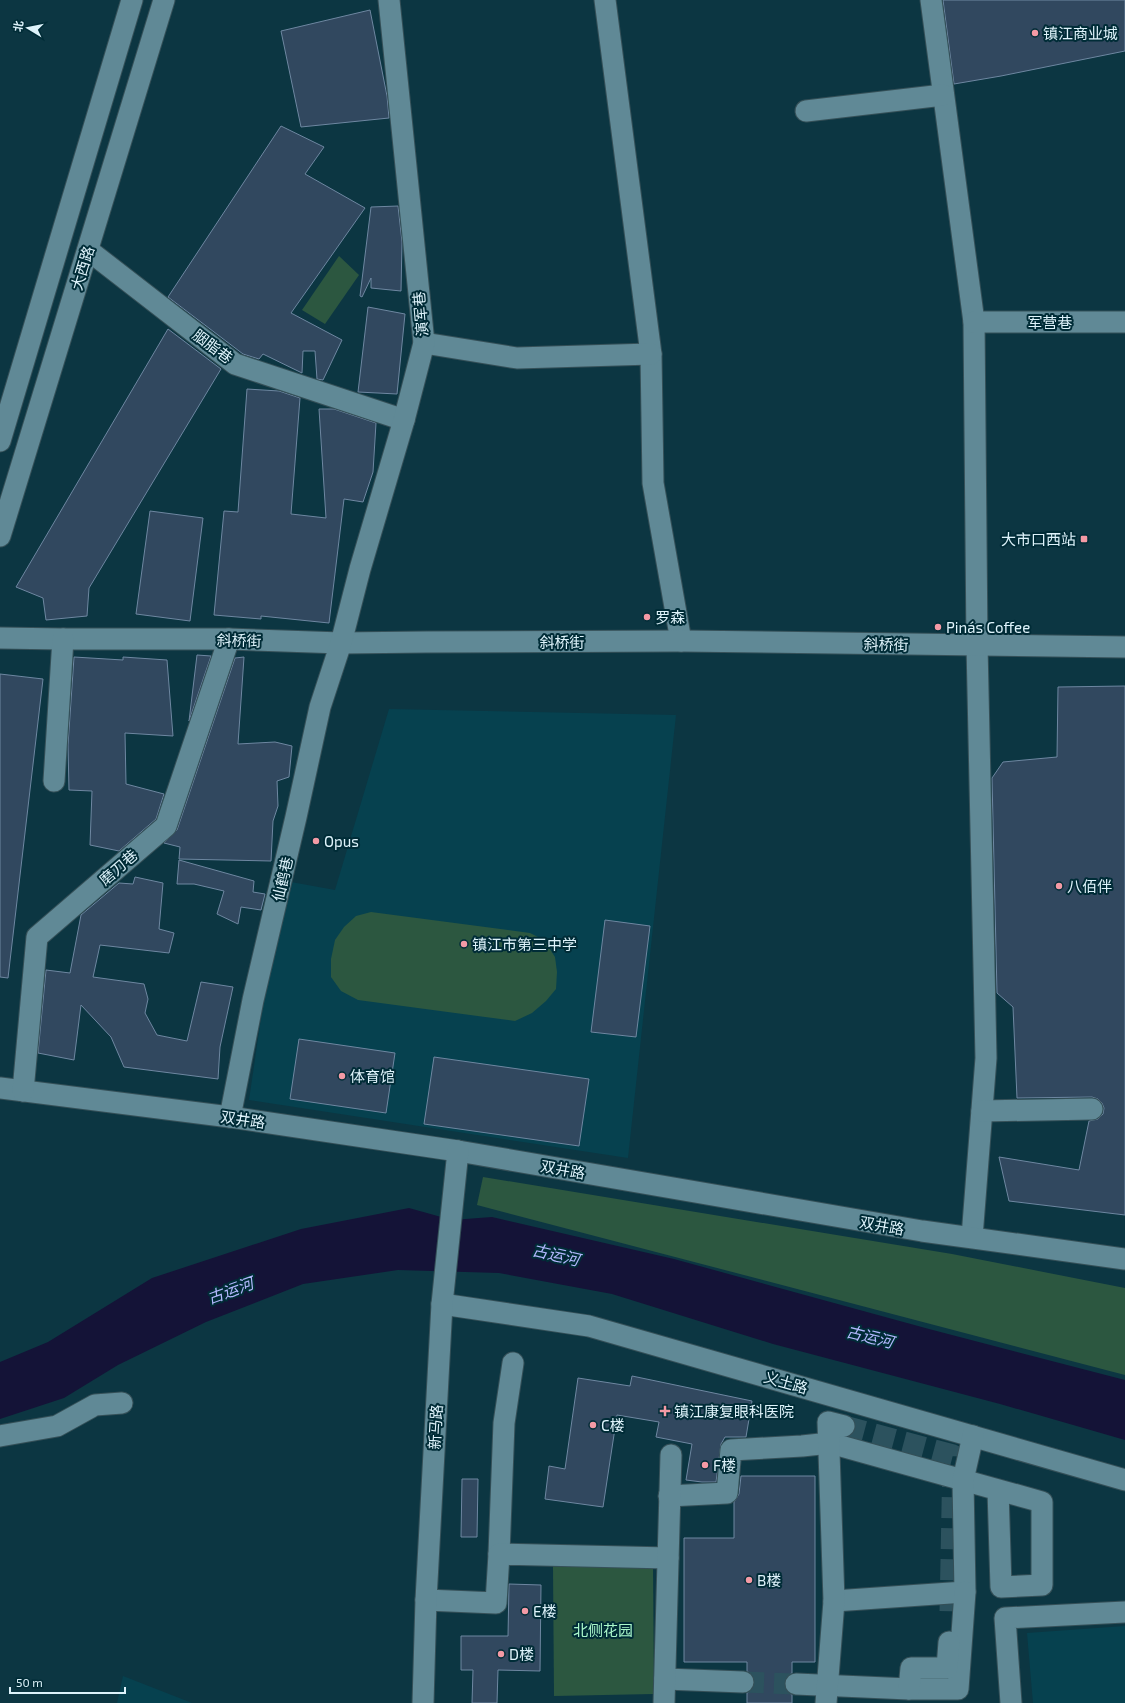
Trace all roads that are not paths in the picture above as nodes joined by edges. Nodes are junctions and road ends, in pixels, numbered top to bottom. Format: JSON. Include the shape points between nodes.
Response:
{"nodes":[{"id":1,"x":132,"y":0,"type":"edge"},
{"id":2,"x":164,"y":0,"type":"edge"},
{"id":3,"x":389,"y":0,"type":"edge"},
{"id":4,"x":605,"y":0,"type":"edge"},
{"id":5,"x":932,"y":0,"type":"edge"},
{"id":6,"x":943,"y":95,"type":"junction"},
{"id":7,"x":806,"y":111,"type":"dead end"},
{"id":8,"x":88,"y":250,"type":"junction"},
{"id":9,"x":974,"y":322,"type":"junction"},
{"id":10,"x":1125,"y":322,"type":"edge"},
{"id":11,"x":424,"y":342,"type":"junction"},
{"id":12,"x":651,"y":354,"type":"junction"},
{"id":13,"x":404,"y":420,"type":"junction"},
{"id":14,"x":0,"y":441,"type":"edge"},
{"id":15,"x":0,"y":536,"type":"edge"},
{"id":16,"x":0,"y":638,"type":"edge"},
{"id":17,"x":63,"y":639,"type":"junction"},
{"id":18,"x":230,"y":639,"type":"junction"},
{"id":19,"x":681,"y":642,"type":"junction"},
{"id":20,"x":341,"y":643,"type":"junction"},
{"id":21,"x":977,"y":645,"type":"junction"},
{"id":22,"x":1125,"y":647,"type":"edge"},
{"id":23,"x":54,"y":781,"type":"dead end"},
{"id":24,"x":0,"y":1088,"type":"edge"},
{"id":25,"x":23,"y":1091,"type":"junction"},
{"id":26,"x":1092,"y":1109,"type":"dead end"},
{"id":27,"x":982,"y":1111,"type":"junction"},
{"id":28,"x":230,"y":1117,"type":"junction"},
{"id":29,"x":458,"y":1151,"type":"junction"},
{"id":30,"x":972,"y":1238,"type":"junction"},
{"id":31,"x":1125,"y":1259,"type":"edge"},
{"id":32,"x":442,"y":1304,"type":"junction"},
{"id":33,"x":513,"y":1363,"type":"dead end"},
{"id":34,"x":122,"y":1403,"type":"dead end"},
{"id":35,"x":844,"y":1426,"type":"tunnel mouth"},
{"id":36,"x":0,"y":1436,"type":"edge"},
{"id":37,"x":974,"y":1436,"type":"junction"},
{"id":38,"x":830,"y":1443,"type":"junction"},
{"id":39,"x":671,"y":1455,"type":"dead end"},
{"id":40,"x":963,"y":1480,"type":"junction"},
{"id":41,"x":1125,"y":1480,"type":"edge"},
{"id":42,"x":998,"y":1490,"type":"junction"},
{"id":43,"x":670,"y":1496,"type":"junction"},
{"id":44,"x":499,"y":1554,"type":"junction"},
{"id":45,"x":668,"y":1558,"type":"junction"},
{"id":46,"x":965,"y":1592,"type":"junction"},
{"id":47,"x":426,"y":1600,"type":"junction"},
{"id":48,"x":834,"y":1601,"type":"junction"},
{"id":49,"x":1125,"y":1612,"type":"edge"},
{"id":50,"x":950,"y":1613,"type":"tunnel mouth"},
{"id":51,"x":665,"y":1680,"type":"junction"},
{"id":52,"x":743,"y":1682,"type":"tunnel mouth"},
{"id":53,"x":796,"y":1684,"type":"tunnel mouth"},
{"id":54,"x":909,"y":1689,"type":"junction"},
{"id":55,"x":827,"y":1694,"type":"edge"},
{"id":56,"x":423,"y":1703,"type":"edge"},
{"id":57,"x":664,"y":1703,"type":"edge"},
{"id":58,"x":1012,"y":1703,"type":"edge"}],
"edges":[{"from":1,"to":14,"type":"street","name":"大西路"},
{"from":2,"to":8,"type":"street","name":"大西路"},
{"from":3,"to":11,"type":"street","name":"演军巷"},
{"from":4,"to":12,"type":"street"},
{"from":5,"to":6,"type":"street"},
{"from":6,"to":7,"type":"street"},
{"from":6,"to":9,"type":"street"},
{"from":8,"to":13,"type":"street","name":"胭脂巷","via":[[235,364]]},
{"from":8,"to":15,"type":"street","name":"大西路"},
{"from":9,"to":10,"type":"street","name":"军营巷"},
{"from":9,"to":21,"type":"street"},
{"from":11,"to":12,"type":"street","via":[[517,358]]},
{"from":11,"to":13,"type":"street","name":"演军巷"},
{"from":12,"to":19,"type":"street","via":[[652,483]]},
{"from":13,"to":20,"type":"street","name":"演军巷"},
{"from":16,"to":17,"type":"street","name":"斜桥街"},
{"from":17,"to":18,"type":"street","name":"斜桥街"},
{"from":17,"to":23,"type":"street"},
{"from":18,"to":20,"type":"street","name":"斜桥街"},
{"from":18,"to":25,"type":"street","name":"磨刀巷","via":[[166,826],[37,937]]},
{"from":19,"to":20,"type":"street","name":"斜桥街"},
{"from":19,"to":21,"type":"street","name":"斜桥街"},
{"from":20,"to":28,"type":"street","name":"仙鹤巷","via":[[320,707],[253,1000]]},
{"from":21,"to":22,"type":"street","name":"斜桥街"},
{"from":21,"to":27,"type":"street","via":[[986,1058]]},
{"from":24,"to":25,"type":"street","name":"双井路"},
{"from":25,"to":28,"type":"street","name":"双井路"},
{"from":26,"to":27,"type":"street"},
{"from":27,"to":30,"type":"street"},
{"from":28,"to":29,"type":"street","name":"双井路"},
{"from":29,"to":30,"type":"street","name":"双井路"},
{"from":29,"to":32,"type":"street","name":"新马路"},
{"from":30,"to":31,"type":"street","name":"双井路"},
{"from":32,"to":37,"type":"street","name":"义土路","via":[[588,1326]]},
{"from":32,"to":47,"type":"street","name":"新马路"},
{"from":33,"to":44,"type":"street","via":[[504,1423]]},
{"from":34,"to":36,"type":"street","via":[[95,1405],[57,1426]]},
{"from":35,"to":38,"type":"street","via":[[828,1422]]},
{"from":37,"to":40,"type":"street"},
{"from":37,"to":41,"type":"street","name":"义土路"},
{"from":38,"to":40,"type":"street"},
{"from":38,"to":43,"type":"street","via":[[731,1450],[728,1493]]},
{"from":38,"to":48,"type":"street"},
{"from":39,"to":43,"type":"street"},
{"from":40,"to":42,"type":"street"},
{"from":40,"to":46,"type":"street"},
{"from":42,"to":42,"type":"street","via":[[1042,1502],[1042,1585],[1001,1587]]},
{"from":43,"to":45,"type":"street"},
{"from":44,"to":45,"type":"street"},
{"from":44,"to":47,"type":"street","via":[[496,1603]]},
{"from":45,"to":51,"type":"street"},
{"from":46,"to":48,"type":"street"},
{"from":46,"to":54,"type":"street","via":[[958,1689]]},
{"from":47,"to":56,"type":"street","name":"新马路"},
{"from":48,"to":55,"type":"street"},
{"from":49,"to":58,"type":"street","via":[[1005,1618]]},
{"from":50,"to":54,"type":"street","via":[[947,1668],[911,1668]]},
{"from":51,"to":52,"type":"street"},
{"from":51,"to":57,"type":"street"},
{"from":53,"to":55,"type":"street"},
{"from":54,"to":55,"type":"street"}]}
